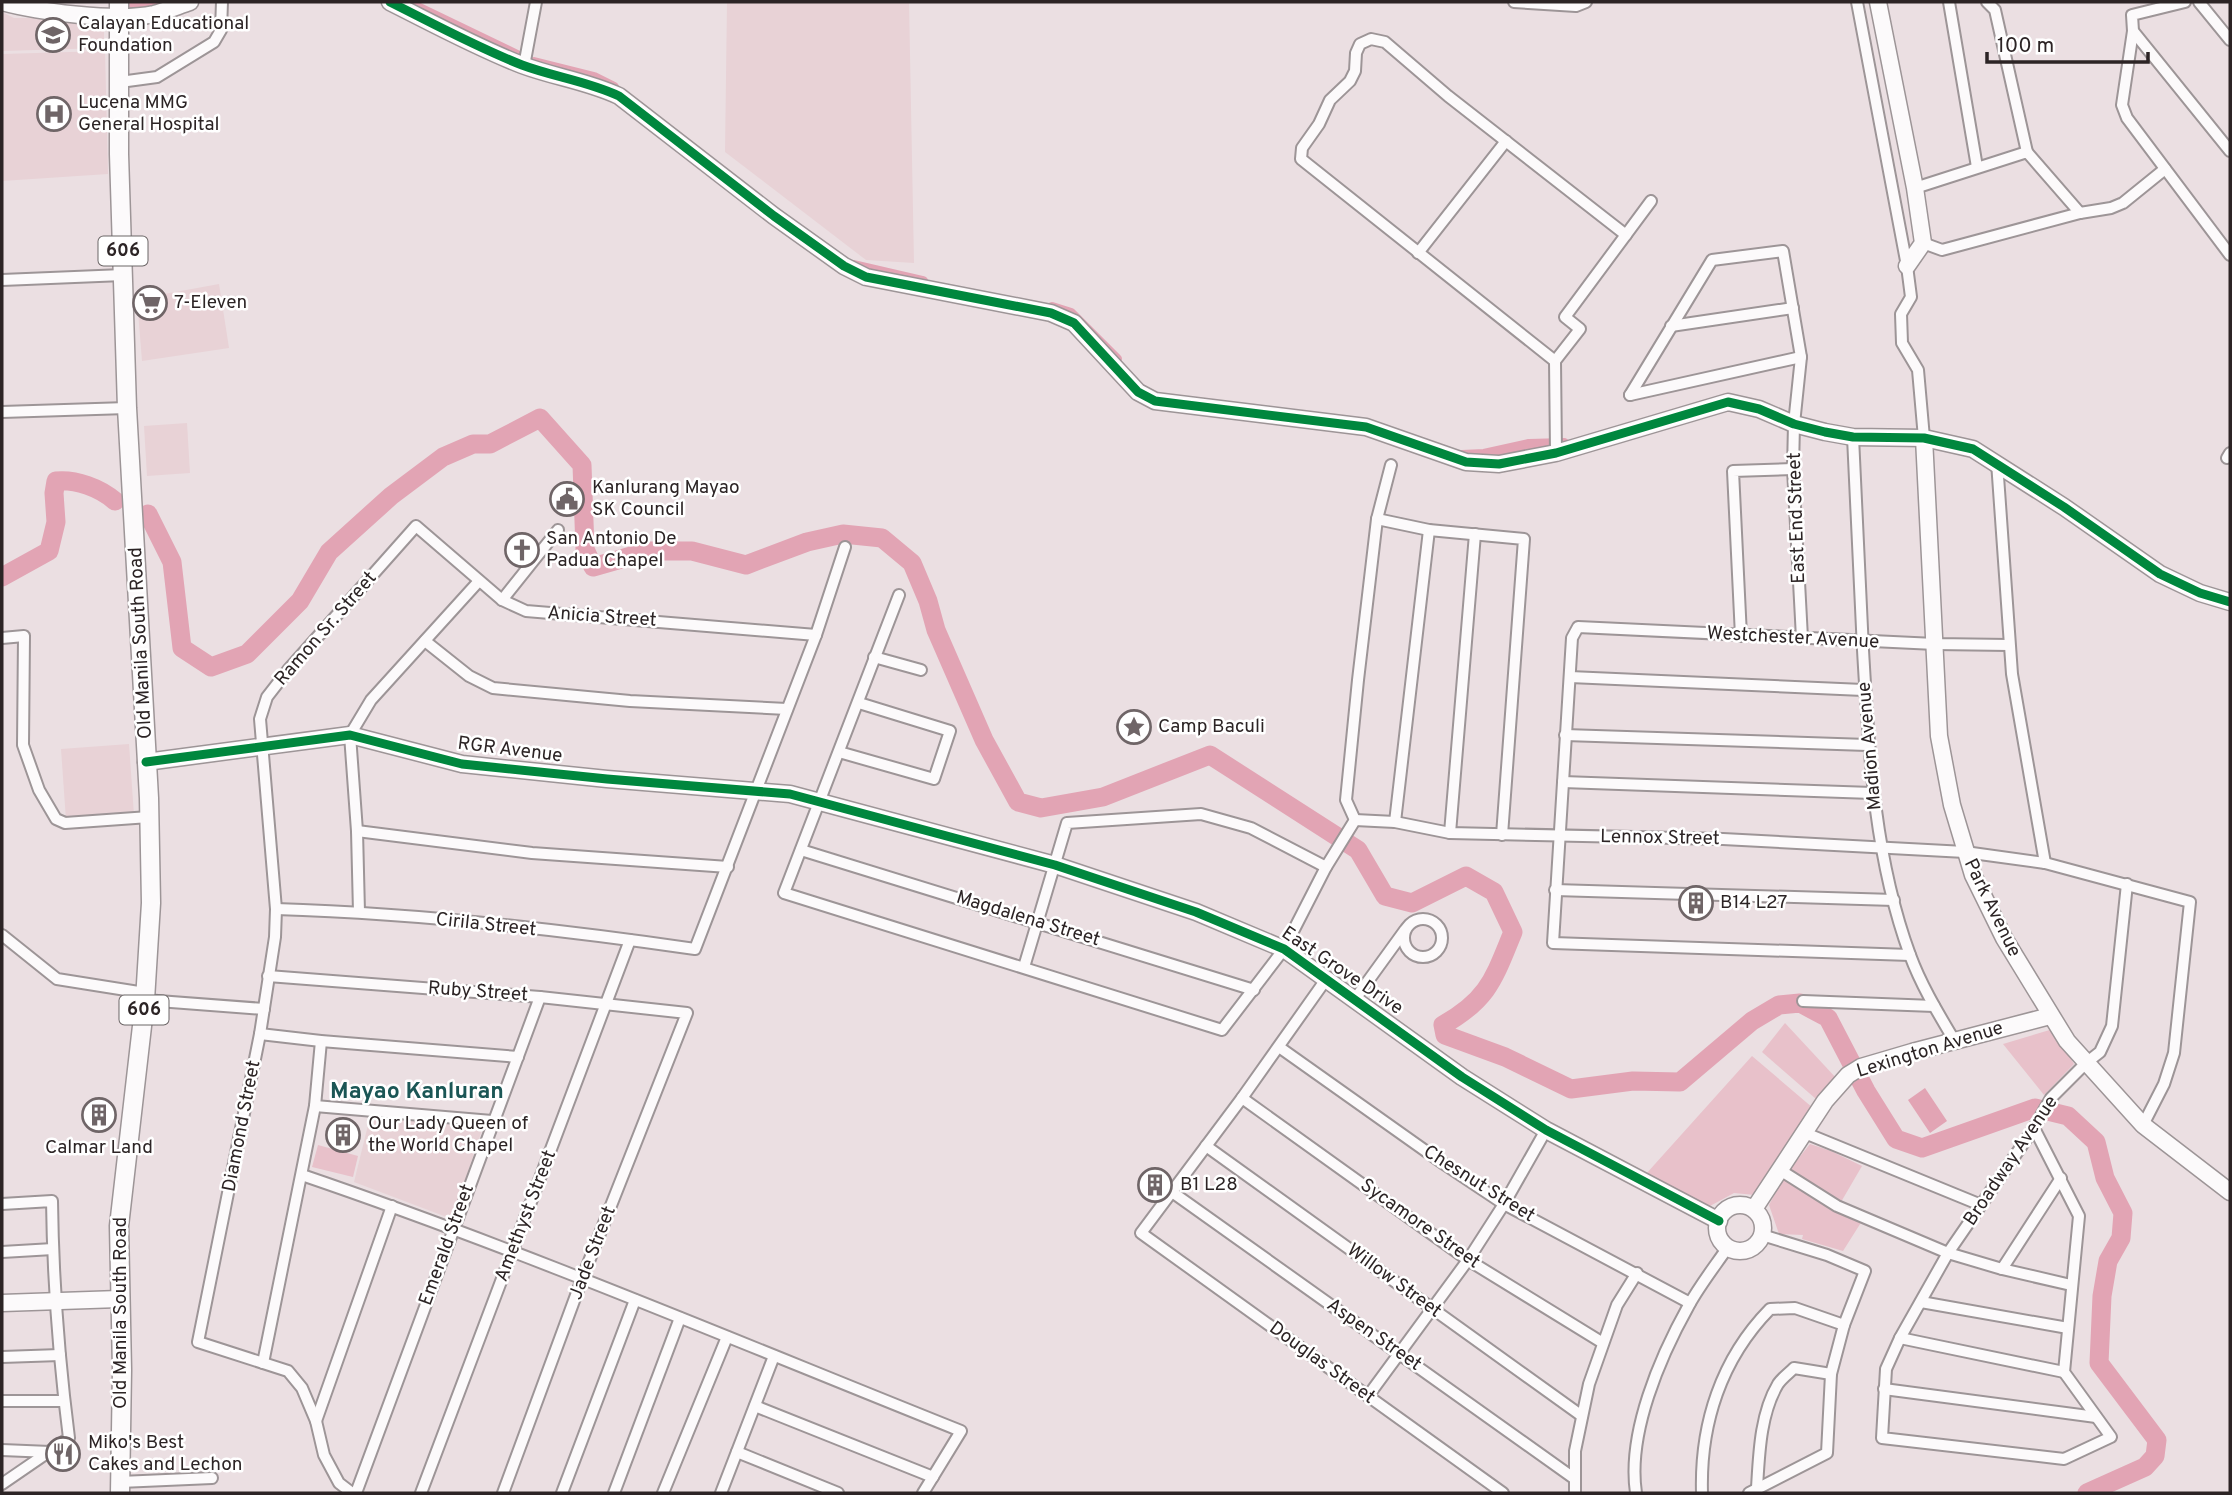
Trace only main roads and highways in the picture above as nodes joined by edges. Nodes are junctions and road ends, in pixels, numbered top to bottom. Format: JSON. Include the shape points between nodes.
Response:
{"nodes":[{"id":1,"x":119,"y":9,"type":"edge"},
{"id":2,"x":120,"y":1488,"type":"edge"}],
"edges":[{"from":1,"to":2,"type":"main road","name":"Old Manila South Road","number":"606","via":[[127,408],[151,903],[119,1226]]}]}
